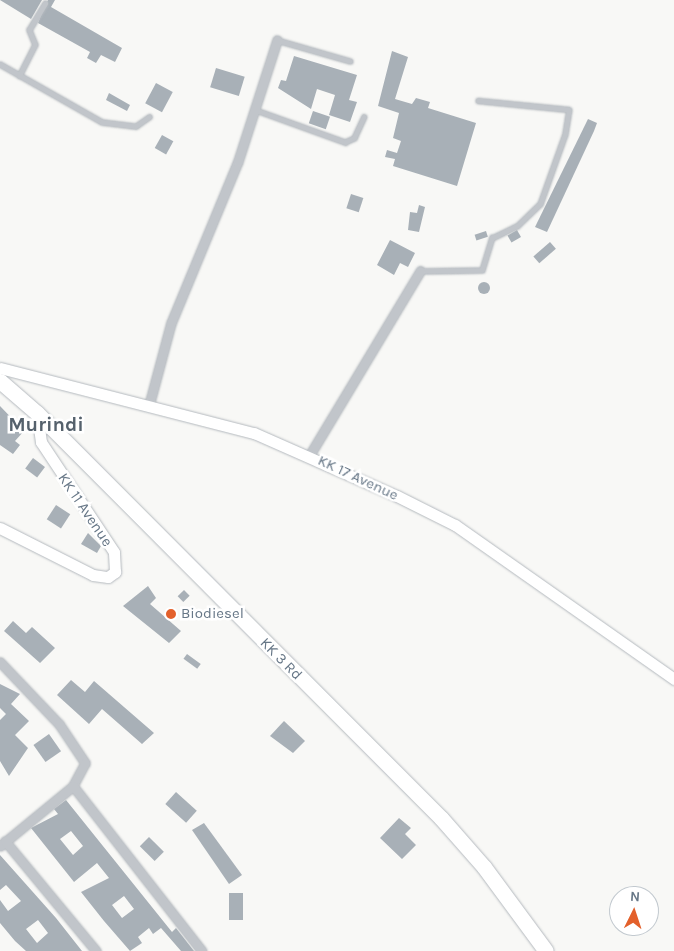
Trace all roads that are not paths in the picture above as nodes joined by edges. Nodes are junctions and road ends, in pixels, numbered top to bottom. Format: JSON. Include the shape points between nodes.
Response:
{"nodes":[{"id":1,"x":45,"y":3,"type":"dead end"},
{"id":2,"x":277,"y":40,"type":"joint"},
{"id":3,"x":350,"y":61,"type":"dead end"},
{"id":4,"x":0,"y":64,"type":"edge"},
{"id":5,"x":19,"y":76,"type":"junction"},
{"id":6,"x":478,"y":101,"type":"dead end"},
{"id":7,"x":256,"y":110,"type":"junction"},
{"id":8,"x":148,"y":117,"type":"dead end"},
{"id":9,"x":364,"y":117,"type":"dead end"},
{"id":10,"x":420,"y":271,"type":"joint"},
{"id":11,"x":0,"y":368,"type":"edge"},
{"id":12,"x":0,"y":381,"type":"edge"},
{"id":13,"x":149,"y":405,"type":"junction"},
{"id":14,"x":38,"y":413,"type":"junction"},
{"id":15,"x":309,"y":456,"type":"junction"},
{"id":16,"x":0,"y":528,"type":"edge"},
{"id":17,"x":0,"y":662,"type":"edge"},
{"id":18,"x":674,"y":679,"type":"edge"},
{"id":19,"x":73,"y":786,"type":"junction"},
{"id":20,"x":3,"y":843,"type":"edge"},
{"id":21,"x":96,"y":951,"type":"edge"},
{"id":22,"x":202,"y":951,"type":"edge"},
{"id":23,"x":546,"y":951,"type":"edge"}],
"edges":[{"from":1,"to":5,"type":"lane","via":[[29,30],[36,45]]},
{"from":2,"to":3,"type":"lane"},
{"from":2,"to":7,"type":"street"},
{"from":4,"to":5,"type":"lane"},
{"from":5,"to":8,"type":"lane","via":[[102,122],[136,126]]},
{"from":6,"to":10,"type":"lane","via":[[569,110],[565,134],[540,204],[517,226],[492,238],[482,270]]},
{"from":7,"to":9,"type":"lane","via":[[346,142],[354,138]]},
{"from":7,"to":13,"type":"street","via":[[171,323]]},
{"from":10,"to":15,"type":"street"},
{"from":11,"to":13,"type":"street","name":"KK 17 Avenue"},
{"from":12,"to":14,"type":"highway","name":"KK 3 Rd"},
{"from":13,"to":15,"type":"street","name":"KK 17 Avenue","via":[[254,433]]},
{"from":14,"to":16,"type":"street","name":"KK 11 Avenue","via":[[41,442],[114,552],[115,572],[108,577],[93,574]]},
{"from":14,"to":23,"type":"highway","name":"KK 3 Rd","via":[[441,818],[484,867]]},
{"from":15,"to":18,"type":"street","name":"KK 17 Avenue","via":[[454,525]]},
{"from":17,"to":19,"type":"street","via":[[75,745],[85,762]]},
{"from":19,"to":20,"type":"street"},
{"from":19,"to":22,"type":"street"},
{"from":20,"to":21,"type":"street"}]}
